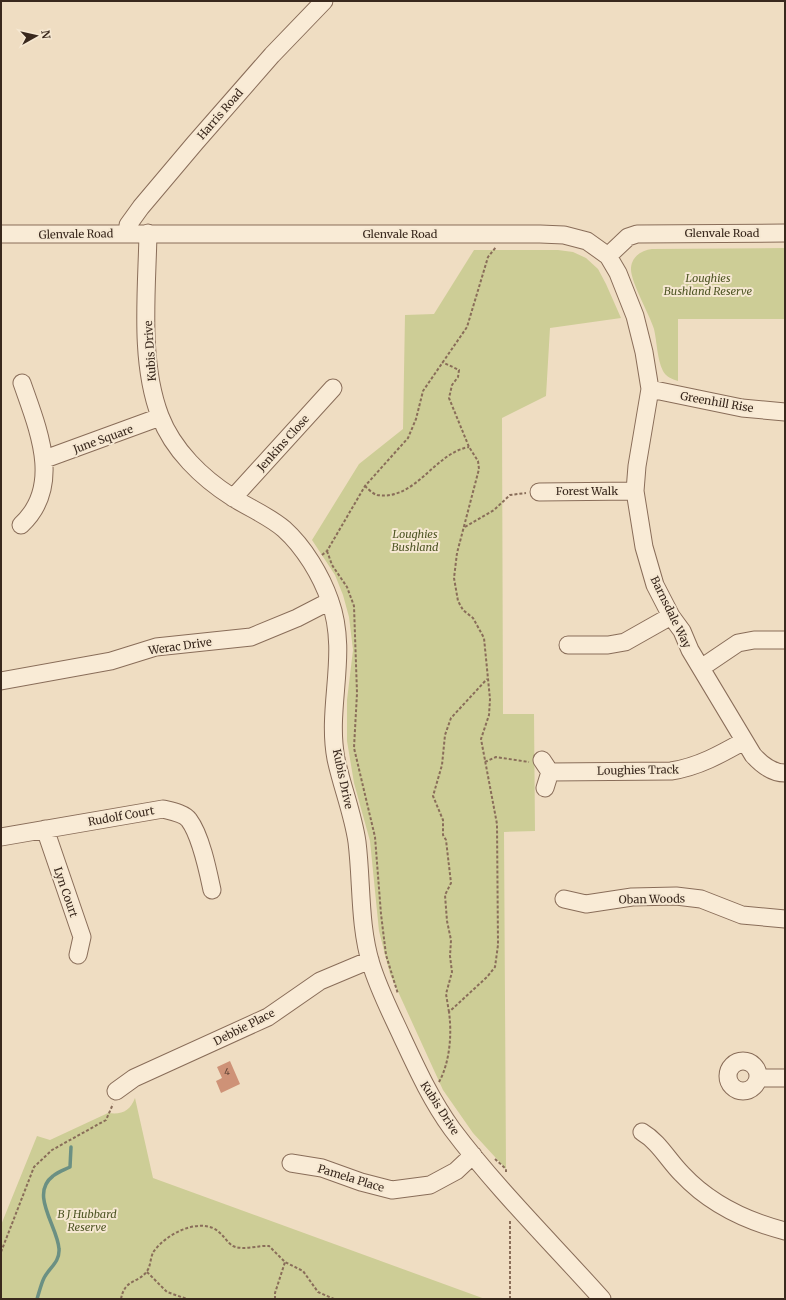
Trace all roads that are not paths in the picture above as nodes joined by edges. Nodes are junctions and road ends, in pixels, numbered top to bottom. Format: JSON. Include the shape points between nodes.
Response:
{"nodes":[{"id":1,"x":324,"y":1,"type":"edge"},
{"id":2,"x":148,"y":233,"type":"junction"},
{"id":3,"x":785,"y":233,"type":"edge"},
{"id":4,"x":1,"y":234,"type":"edge"},
{"id":5,"x":128,"y":234,"type":"junction"},
{"id":6,"x":608,"y":256,"type":"junction"},
{"id":7,"x":22,"y":383,"type":"dead end"},
{"id":8,"x":333,"y":388,"type":"dead end"},
{"id":9,"x":650,"y":389,"type":"junction"},
{"id":10,"x":785,"y":412,"type":"edge"},
{"id":11,"x":160,"y":418,"type":"junction"},
{"id":12,"x":45,"y":459,"type":"junction"},
{"id":13,"x":635,"y":491,"type":"junction"},
{"id":14,"x":536,"y":492,"type":"road end"},
{"id":15,"x":233,"y":498,"type":"junction"},
{"id":16,"x":21,"y":526,"type":"dead end"},
{"id":17,"x":330,"y":601,"type":"junction"},
{"id":18,"x":672,"y":616,"type":"junction"},
{"id":19,"x":785,"y":640,"type":"edge"},
{"id":20,"x":565,"y":646,"type":"dead end"},
{"id":21,"x":700,"y":668,"type":"junction"},
{"id":22,"x":1,"y":681,"type":"edge"},
{"id":23,"x":744,"y":741,"type":"junction"},
{"id":24,"x":785,"y":773,"type":"edge"},
{"id":25,"x":545,"y":788,"type":"dead end"},
{"id":26,"x":45,"y":829,"type":"junction"},
{"id":27,"x":1,"y":837,"type":"edge"},
{"id":28,"x":212,"y":890,"type":"dead end"},
{"id":29,"x":564,"y":899,"type":"dead end"},
{"id":30,"x":785,"y":919,"type":"edge"},
{"id":31,"x":78,"y":955,"type":"dead end"},
{"id":32,"x":370,"y":960,"type":"junction"},
{"id":33,"x":758,"y":1078,"type":"dead end"},
{"id":34,"x":785,"y":1078,"type":"edge"},
{"id":35,"x":116,"y":1091,"type":"road end"},
{"id":36,"x":642,"y":1132,"type":"dead end"},
{"id":37,"x":473,"y":1155,"type":"junction"},
{"id":38,"x":291,"y":1162,"type":"dead end"},
{"id":39,"x":785,"y":1231,"type":"edge"},
{"id":40,"x":602,"y":1299,"type":"edge"}],
"edges":[{"from":1,"to":5,"type":"street","name":"Harris Road","via":[[272,55],[141,207],[128,225]]},
{"from":2,"to":5,"type":"street","name":"Glenvale Road"},
{"from":2,"to":6,"type":"street","name":"Glenvale Road","via":[[564,234],[587,241]]},
{"from":2,"to":11,"type":"street","name":"Kubis Drive","via":[[148,352],[150,379]]},
{"from":3,"to":6,"type":"street","name":"Glenvale Road","via":[[637,234],[628,237]]},
{"from":4,"to":5,"type":"street","name":"Glenvale Road"},
{"from":6,"to":9,"type":"street","name":"Barnsdale Way","via":[[636,316]]},
{"from":7,"to":12,"type":"street","via":[[37,425]]},
{"from":8,"to":15,"type":"street","name":"Jenkins Close"},
{"from":9,"to":10,"type":"street","name":"Greenhill Rise","via":[[742,408]]},
{"from":9,"to":13,"type":"street","name":"Barnsdale Way"},
{"from":11,"to":12,"type":"street","name":"June Square"},
{"from":11,"to":15,"type":"street","name":"Kubis Drive","via":[[183,456],[204,478]]},
{"from":12,"to":16,"type":"street","via":[[42,493],[32,515]]},
{"from":13,"to":14,"type":"street","name":"Forest Walk"},
{"from":13,"to":18,"type":"street","name":"Barnsdale Way","via":[[644,547],[655,585]]},
{"from":15,"to":17,"type":"street","name":"Kubis Drive","via":[[284,530],[312,564]]},
{"from":17,"to":22,"type":"street","name":"Werac Drive","via":[[298,618],[251,637],[156,647],[111,661]]},
{"from":17,"to":32,"type":"street","name":"Kubis Drive","via":[[337,630],[339,660],[334,723],[336,756],[356,838],[363,922]]},
{"from":18,"to":20,"type":"street","via":[[625,642]]},
{"from":18,"to":21,"type":"street","name":"Barnsdale Way"},
{"from":19,"to":21,"type":"street","via":[[738,643]]},
{"from":21,"to":23,"type":"street","name":"Barnsdale Way"},
{"from":23,"to":24,"type":"street","name":"Barnsdale Way","via":[[762,764]]},
{"from":23,"to":25,"type":"street","name":"Loughies Track","via":[[698,765],[671,771],[541,765]]},
{"from":26,"to":27,"type":"street","name":"Rudolf Court"},
{"from":26,"to":28,"type":"street","name":"Rudolf Court","via":[[163,809],[176,812],[188,819],[200,844]]},
{"from":26,"to":31,"type":"street","name":"Lyn Court","via":[[82,937]]},
{"from":29,"to":30,"type":"street","name":"Oban Woods","via":[[586,904],[632,897],[676,896],[701,899],[742,915]]},
{"from":32,"to":35,"type":"street","name":"Debbie Place","via":[[320,981],[268,1016],[134,1078]]},
{"from":32,"to":37,"type":"street","name":"Kubis Drive","via":[[380,991],[427,1091]]},
{"from":33,"to":34,"type":"street"},
{"from":36,"to":39,"type":"street","via":[[651,1137],[682,1174],[710,1199],[757,1224]]},
{"from":37,"to":38,"type":"street","name":"Pamela Place","via":[[456,1172],[430,1185],[392,1190],[322,1168]]},
{"from":37,"to":40,"type":"street","name":"Kubis Drive"}]}
